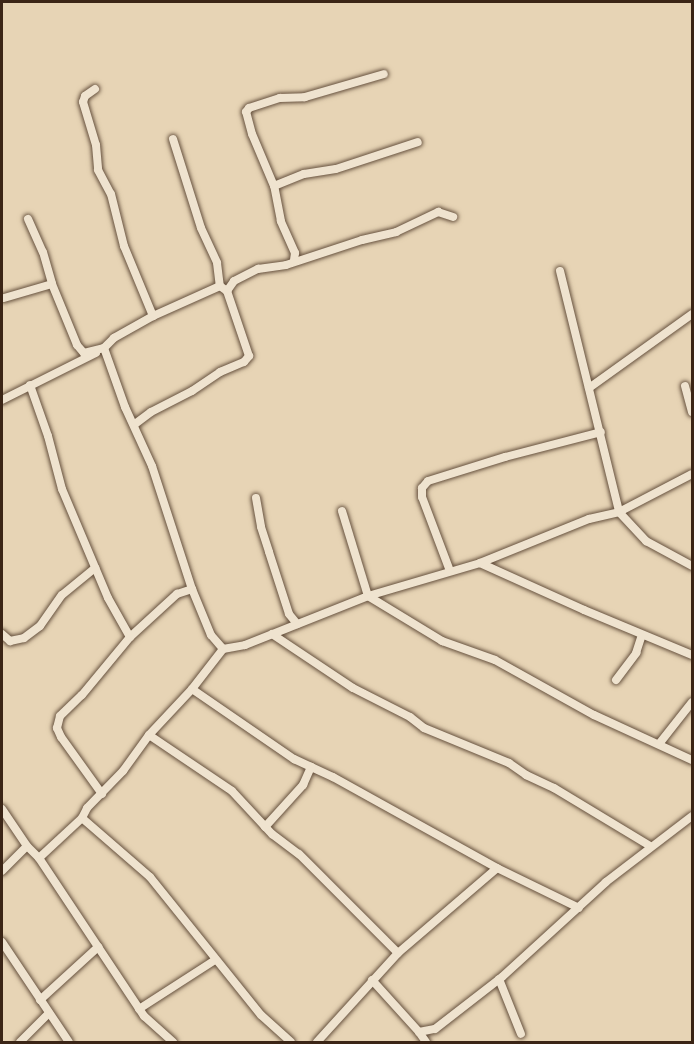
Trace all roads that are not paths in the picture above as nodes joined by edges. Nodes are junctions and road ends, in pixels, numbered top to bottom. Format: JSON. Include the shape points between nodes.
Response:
{"nodes":[{"id":1,"x":384,"y":75,"type":"dead end"},
{"id":2,"x":95,"y":89,"type":"dead end"},
{"id":3,"x":173,"y":139,"type":"dead end"},
{"id":4,"x":418,"y":142,"type":"dead end"},
{"id":5,"x":274,"y":186,"type":"junction"},
{"id":6,"x":453,"y":217,"type":"dead end"},
{"id":7,"x":27,"y":219,"type":"dead end"},
{"id":8,"x":294,"y":260,"type":"junction"},
{"id":9,"x":560,"y":271,"type":"dead end"},
{"id":10,"x":52,"y":284,"type":"junction"},
{"id":11,"x":223,"y":289,"type":"junction"},
{"id":12,"x":4,"y":298,"type":"dead end"},
{"id":13,"x":693,"y":314,"type":"edge"},
{"id":14,"x":153,"y":316,"type":"junction"},
{"id":15,"x":104,"y":348,"type":"junction"},
{"id":16,"x":30,"y":385,"type":"junction"},
{"id":17,"x":685,"y":386,"type":"dead end"},
{"id":18,"x":589,"y":388,"type":"junction"},
{"id":19,"x":2,"y":400,"type":"edge"},
{"id":20,"x":693,"y":412,"type":"edge"},
{"id":21,"x":135,"y":424,"type":"junction"},
{"id":22,"x":601,"y":432,"type":"junction"},
{"id":23,"x":693,"y":474,"type":"edge"},
{"id":24,"x":256,"y":498,"type":"dead end"},
{"id":25,"x":342,"y":511,"type":"dead end"},
{"id":26,"x":619,"y":512,"type":"junction"},
{"id":27,"x":480,"y":563,"type":"junction"},
{"id":28,"x":693,"y":566,"type":"edge"},
{"id":29,"x":94,"y":568,"type":"junction"},
{"id":30,"x":450,"y":571,"type":"junction"},
{"id":31,"x":192,"y":589,"type":"junction"},
{"id":32,"x":368,"y":596,"type":"junction"},
{"id":33,"x":297,"y":624,"type":"junction"},
{"id":34,"x":272,"y":634,"type":"junction"},
{"id":35,"x":642,"y":635,"type":"junction"},
{"id":36,"x":2,"y":636,"type":"edge"},
{"id":37,"x":130,"y":637,"type":"junction"},
{"id":38,"x":224,"y":649,"type":"junction"},
{"id":39,"x":693,"y":655,"type":"edge"},
{"id":40,"x":616,"y":680,"type":"dead end"},
{"id":41,"x":192,"y":689,"type":"junction"},
{"id":42,"x":693,"y":702,"type":"edge"},
{"id":43,"x":149,"y":735,"type":"junction"},
{"id":44,"x":659,"y":744,"type":"junction"},
{"id":45,"x":693,"y":760,"type":"edge"},
{"id":46,"x":312,"y":767,"type":"junction"},
{"id":47,"x":102,"y":794,"type":"junction"},
{"id":48,"x":2,"y":809,"type":"edge"},
{"id":49,"x":693,"y":816,"type":"edge"},
{"id":50,"x":82,"y":819,"type":"junction"},
{"id":51,"x":265,"y":827,"type":"junction"},
{"id":52,"x":27,"y":846,"type":"junction"},
{"id":53,"x":650,"y":846,"type":"junction"},
{"id":54,"x":39,"y":858,"type":"junction"},
{"id":55,"x":497,"y":868,"type":"junction"},
{"id":56,"x":2,"y":871,"type":"edge"},
{"id":57,"x":579,"y":908,"type":"junction"},
{"id":58,"x":2,"y":942,"type":"edge"},
{"id":59,"x":98,"y":947,"type":"junction"},
{"id":60,"x":398,"y":953,"type":"junction"},
{"id":61,"x":215,"y":960,"type":"junction"},
{"id":62,"x":499,"y":979,"type":"junction"},
{"id":63,"x":372,"y":980,"type":"junction"},
{"id":64,"x":40,"y":1000,"type":"junction"},
{"id":65,"x":140,"y":1009,"type":"junction"},
{"id":66,"x":49,"y":1013,"type":"junction"},
{"id":67,"x":419,"y":1032,"type":"junction"},
{"id":68,"x":521,"y":1034,"type":"dead end"},
{"id":69,"x":20,"y":1042,"type":"edge"},
{"id":70,"x":69,"y":1042,"type":"edge"},
{"id":71,"x":173,"y":1042,"type":"edge"},
{"id":72,"x":291,"y":1042,"type":"edge"},
{"id":73,"x":316,"y":1042,"type":"edge"},
{"id":74,"x":426,"y":1042,"type":"edge"}],
"edges":[{"from":1,"to":5,"type":"street","via":[[249,108],[246,112],[252,134]]},
{"from":2,"to":14,"type":"street","via":[[83,102],[96,145],[98,170],[111,194],[124,246]]},
{"from":3,"to":11,"type":"street"},
{"from":4,"to":5,"type":"street"},
{"from":5,"to":8,"type":"street"},
{"from":6,"to":8,"type":"street","via":[[438,212],[396,232]]},
{"from":7,"to":10,"type":"street","via":[[43,252]]},
{"from":8,"to":11,"type":"street","via":[[258,269]]},
{"from":9,"to":18,"type":"street"},
{"from":10,"to":12,"type":"street"},
{"from":10,"to":15,"type":"street","via":[[77,345],[84,352]]},
{"from":11,"to":14,"type":"street"},
{"from":11,"to":21,"type":"street","via":[[249,357]]},
{"from":13,"to":18,"type":"street"},
{"from":14,"to":15,"type":"street"},
{"from":15,"to":16,"type":"street"},
{"from":15,"to":21,"type":"street"},
{"from":16,"to":19,"type":"street"},
{"from":16,"to":29,"type":"street","via":[[59,479]]},
{"from":17,"to":20,"type":"street"},
{"from":18,"to":22,"type":"street"},
{"from":21,"to":31,"type":"street"},
{"from":22,"to":26,"type":"street"},
{"from":22,"to":30,"type":"street","via":[[428,482],[422,488],[422,497]]},
{"from":23,"to":26,"type":"street"},
{"from":24,"to":33,"type":"street","via":[[268,552],[289,614]]},
{"from":25,"to":32,"type":"street"},
{"from":26,"to":27,"type":"street","via":[[589,519]]},
{"from":26,"to":28,"type":"street","via":[[646,541]]},
{"from":27,"to":30,"type":"street"},
{"from":27,"to":35,"type":"street"},
{"from":29,"to":36,"type":"street","via":[[62,595],[40,626],[24,638],[10,641]]},
{"from":29,"to":37,"type":"street"},
{"from":30,"to":32,"type":"street"},
{"from":31,"to":37,"type":"street","via":[[177,594]]},
{"from":31,"to":38,"type":"street","via":[[211,635]]},
{"from":32,"to":33,"type":"street"},
{"from":32,"to":44,"type":"street","via":[[442,641],[495,660],[594,715]]},
{"from":33,"to":34,"type":"street"},
{"from":34,"to":38,"type":"street"},
{"from":34,"to":53,"type":"street","via":[[353,688],[424,728],[509,763]]},
{"from":35,"to":39,"type":"street"},
{"from":35,"to":40,"type":"street","via":[[636,653]]},
{"from":37,"to":47,"type":"street","via":[[60,716],[57,728]]},
{"from":38,"to":41,"type":"street"},
{"from":41,"to":43,"type":"street"},
{"from":41,"to":46,"type":"street","via":[[286,754]]},
{"from":42,"to":44,"type":"street"},
{"from":43,"to":47,"type":"street"},
{"from":43,"to":51,"type":"street","via":[[232,791]]},
{"from":44,"to":45,"type":"street"},
{"from":46,"to":51,"type":"street","via":[[303,784]]},
{"from":46,"to":55,"type":"street"},
{"from":47,"to":50,"type":"street"},
{"from":48,"to":52,"type":"street"},
{"from":49,"to":53,"type":"street"},
{"from":50,"to":54,"type":"street"},
{"from":50,"to":61,"type":"street","via":[[150,877]]},
{"from":51,"to":60,"type":"street","via":[[299,854]]},
{"from":52,"to":54,"type":"street"},
{"from":52,"to":56,"type":"street"},
{"from":53,"to":57,"type":"street"},
{"from":54,"to":59,"type":"street"},
{"from":55,"to":57,"type":"street"},
{"from":55,"to":60,"type":"street"},
{"from":57,"to":62,"type":"street"},
{"from":58,"to":64,"type":"street"},
{"from":59,"to":64,"type":"street"},
{"from":59,"to":65,"type":"street"},
{"from":60,"to":63,"type":"street"},
{"from":61,"to":65,"type":"street"},
{"from":61,"to":72,"type":"street","via":[[261,1015]]},
{"from":62,"to":67,"type":"street","via":[[435,1029]]},
{"from":62,"to":68,"type":"street"},
{"from":63,"to":67,"type":"street"},
{"from":63,"to":73,"type":"street"},
{"from":64,"to":66,"type":"street"},
{"from":65,"to":71,"type":"street"},
{"from":66,"to":69,"type":"street"},
{"from":66,"to":70,"type":"street"},
{"from":67,"to":74,"type":"street"}]}
